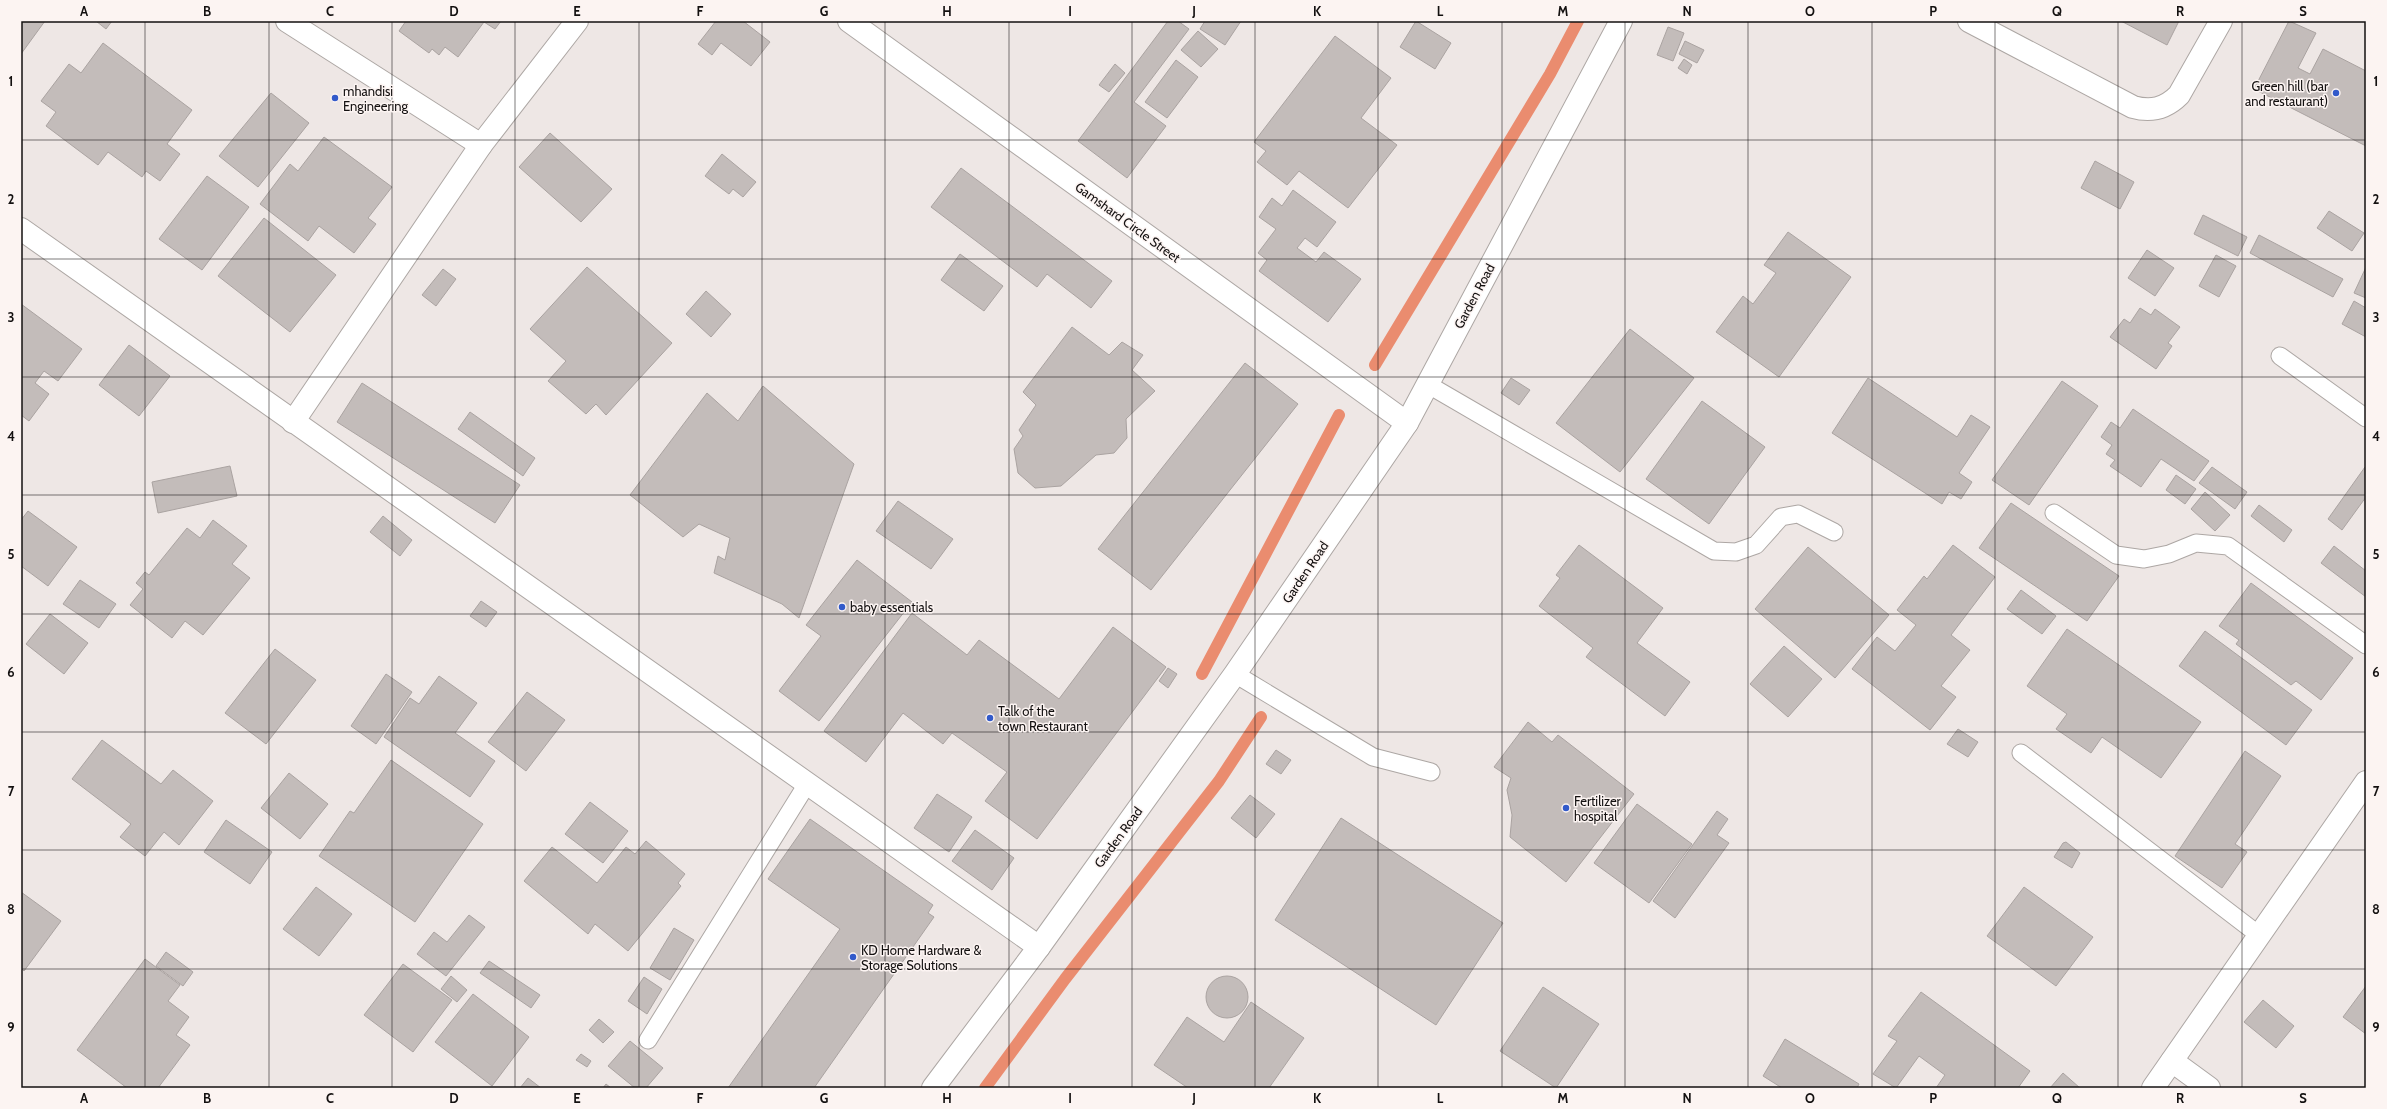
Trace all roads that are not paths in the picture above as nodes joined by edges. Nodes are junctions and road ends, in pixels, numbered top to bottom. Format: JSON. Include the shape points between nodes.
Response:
{"nodes":[{"id":1,"x":288,"y":21,"type":"edge"},
{"id":2,"x":577,"y":21,"type":"edge"},
{"id":3,"x":849,"y":21,"type":"edge"},
{"id":4,"x":1621,"y":21,"type":"edge"},
{"id":5,"x":1969,"y":21,"type":"edge"},
{"id":6,"x":2222,"y":21,"type":"edge"},
{"id":7,"x":481,"y":145,"type":"junction"},
{"id":8,"x":21,"y":229,"type":"edge"},
{"id":9,"x":2280,"y":356,"type":"dead end"},
{"id":10,"x":1427,"y":384,"type":"junction"},
{"id":11,"x":2366,"y":418,"type":"edge"},
{"id":12,"x":293,"y":422,"type":"junction"},
{"id":13,"x":1407,"y":423,"type":"junction"},
{"id":14,"x":2054,"y":513,"type":"dead end"},
{"id":15,"x":1834,"y":532,"type":"dead end"},
{"id":16,"x":2366,"y":645,"type":"edge"},
{"id":17,"x":1235,"y":674,"type":"junction"},
{"id":18,"x":2021,"y":754,"type":"dead end"},
{"id":19,"x":1431,"y":772,"type":"dead end"},
{"id":20,"x":2366,"y":782,"type":"edge"},
{"id":21,"x":807,"y":784,"type":"junction"},
{"id":22,"x":2259,"y":935,"type":"junction"},
{"id":23,"x":1039,"y":947,"type":"junction"},
{"id":24,"x":648,"y":1040,"type":"dead end"},
{"id":25,"x":2172,"y":1061,"type":"junction"},
{"id":26,"x":934,"y":1088,"type":"edge"},
{"id":27,"x":2153,"y":1088,"type":"edge"},
{"id":28,"x":2209,"y":1088,"type":"edge"}],
"edges":[{"from":1,"to":7,"type":"street"},
{"from":2,"to":7,"type":"street"},
{"from":3,"to":13,"type":"street","name":"Gamshard Circle Street"},
{"from":4,"to":10,"type":"street","name":"Garden Road"},
{"from":5,"to":6,"type":"street","via":[[2145,110],[2158,109],[2170,104],[2179,95]]},
{"from":7,"to":12,"type":"street"},
{"from":8,"to":12,"type":"street"},
{"from":9,"to":11,"type":"lane"},
{"from":10,"to":13,"type":"street","name":"Garden Road"},
{"from":10,"to":15,"type":"lane","via":[[1714,551],[1736,552],[1756,545],[1781,517],[1798,514]]},
{"from":12,"to":21,"type":"street"},
{"from":13,"to":17,"type":"street","name":"Garden Road"},
{"from":14,"to":16,"type":"lane","via":[[2116,555],[2144,559],[2169,554],[2196,543],[2228,546]]},
{"from":17,"to":19,"type":"lane","via":[[1373,757]]},
{"from":17,"to":23,"type":"street","name":"Garden Road"},
{"from":18,"to":22,"type":"lane"},
{"from":20,"to":22,"type":"street"},
{"from":21,"to":23,"type":"street"},
{"from":21,"to":24,"type":"lane"},
{"from":22,"to":25,"type":"street"},
{"from":23,"to":26,"type":"street","name":"Garden Road"},
{"from":25,"to":27,"type":"street"},
{"from":25,"to":28,"type":"street"}]}
